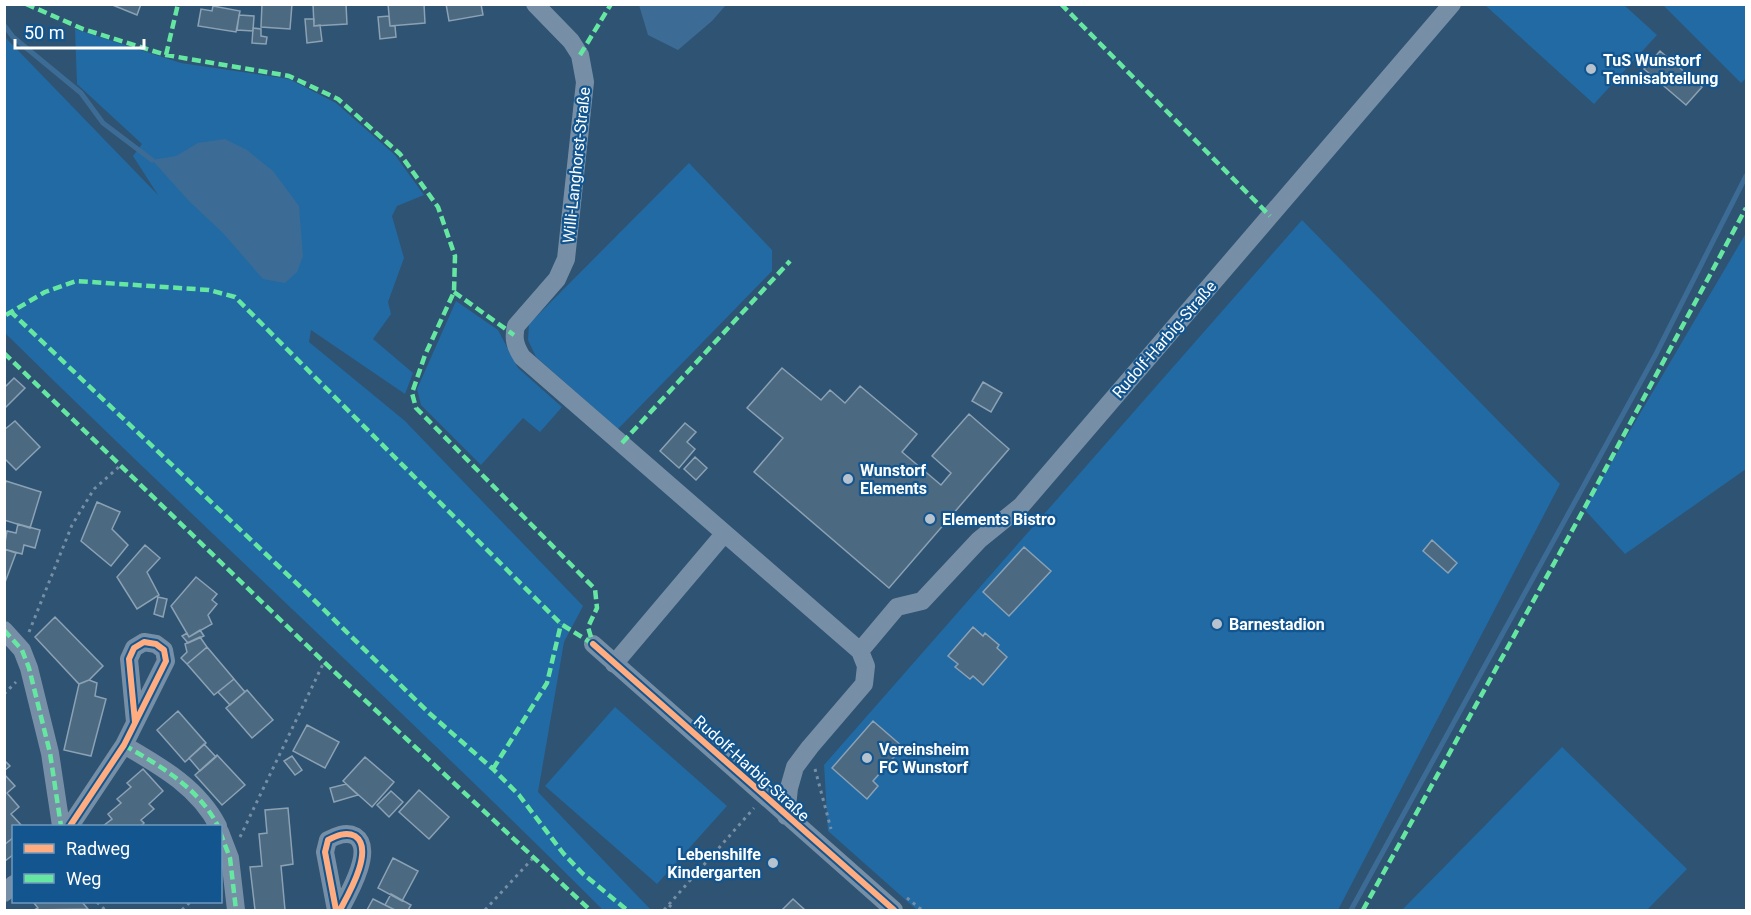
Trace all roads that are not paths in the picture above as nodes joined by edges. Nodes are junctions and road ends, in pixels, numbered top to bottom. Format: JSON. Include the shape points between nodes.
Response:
{"nodes":[{"id":1,"x":535,"y":4,"type":"edge"},
{"id":2,"x":1452,"y":4,"type":"edge"},
{"id":3,"x":724,"y":534,"type":"junction"},
{"id":4,"x":4,"y":630,"type":"edge"},
{"id":5,"x":592,"y":644,"type":"dead end"},
{"id":6,"x":860,"y":651,"type":"junction"},
{"id":7,"x":614,"y":664,"type":"junction"},
{"id":8,"x":135,"y":722,"type":"dead end"},
{"id":9,"x":124,"y":745,"type":"junction"},
{"id":10,"x":786,"y":816,"type":"junction"},
{"id":11,"x":62,"y":825,"type":"edge"},
{"id":12,"x":71,"y":825,"type":"edge"},
{"id":13,"x":217,"y":825,"type":"edge"},
{"id":14,"x":222,"y":837,"type":"edge"},
{"id":15,"x":236,"y":910,"type":"edge"},
{"id":16,"x":894,"y":910,"type":"edge"}],
"edges":[{"from":1,"to":3,"type":"street","name":"Willi-Langhorst-Straße","via":[[580,55],[585,82],[566,259],[557,279],[516,326],[516,347],[522,357]]},
{"from":2,"to":6,"type":"street","name":"Rudolf-Harbig-Straße","via":[[1021,506],[979,540],[922,601],[897,607]]},
{"from":3,"to":6,"type":"street"},
{"from":3,"to":7,"type":"street"},
{"from":4,"to":11,"type":"street","via":[[22,650],[29,668],[50,753]]},
{"from":5,"to":7,"type":"street","name":"Rudolf-Harbig-Straße"},
{"from":6,"to":10,"type":"street","via":[[866,666],[864,684],[795,767]]},
{"from":7,"to":10,"type":"street","name":"Rudolf-Harbig-Straße"},
{"from":8,"to":9,"type":"street"},
{"from":9,"to":12,"type":"street"},
{"from":9,"to":13,"type":"street","via":[[187,786]]},
{"from":10,"to":16,"type":"street","name":"Rudolf-Harbig-Straße"},
{"from":14,"to":15,"type":"street","via":[[230,858]]}]}
